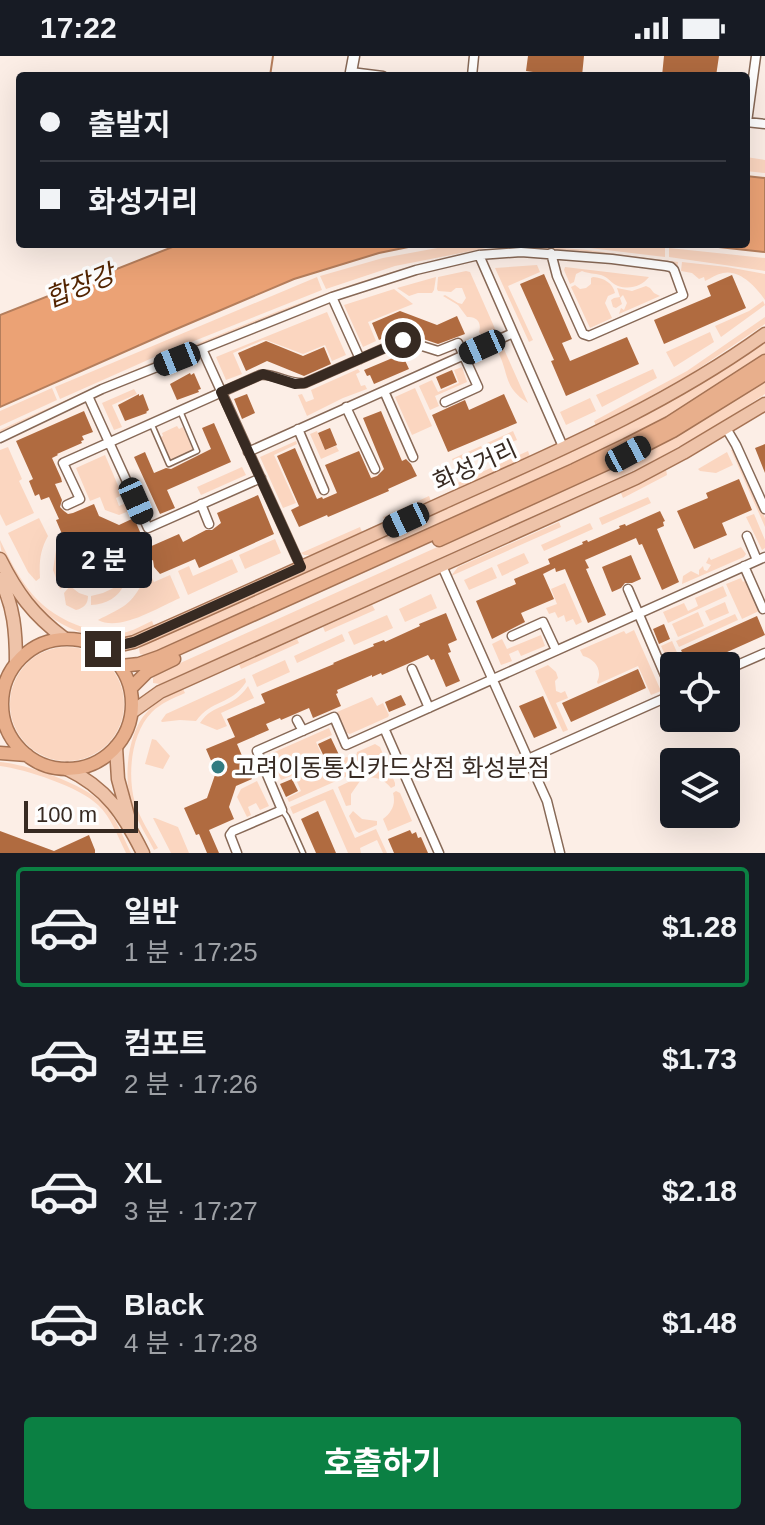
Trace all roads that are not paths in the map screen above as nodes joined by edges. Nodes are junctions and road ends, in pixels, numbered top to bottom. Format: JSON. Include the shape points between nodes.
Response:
{"nodes":[{"id":1,"x":354,"y":56,"type":"edge"},
{"id":2,"x":756,"y":56,"type":"edge"},
{"id":3,"x":351,"y":72,"type":"edge"},
{"id":4,"x":750,"y":100,"type":"edge"},
{"id":5,"x":551,"y":253,"type":"junction"},
{"id":6,"x":479,"y":255,"type":"junction"},
{"id":7,"x":332,"y":297,"type":"junction"},
{"id":8,"x":513,"y":333,"type":"junction"},
{"id":9,"x":765,"y":334,"type":"edge"},
{"id":10,"x":202,"y":349,"type":"junction"},
{"id":11,"x":464,"y":355,"type":"junction"},
{"id":12,"x":360,"y":359,"type":"junction"},
{"id":13,"x":765,"y":361,"type":"edge"},
{"id":14,"x":765,"y":374,"type":"edge"},
{"id":15,"x":384,"y":391,"type":"junction"},
{"id":16,"x":221,"y":392,"type":"junction"},
{"id":17,"x":88,"y":396,"type":"junction"},
{"id":18,"x":445,"y":402,"type":"dead end"},
{"id":19,"x":765,"y":404,"type":"edge"},
{"id":20,"x":346,"y":407,"type":"junction"},
{"id":21,"x":180,"y":410,"type":"junction"},
{"id":22,"x":152,"y":423,"type":"junction"},
{"id":23,"x":726,"y":428,"type":"junction"},
{"id":24,"x":298,"y":429,"type":"junction"},
{"id":25,"x":0,"y":438,"type":"edge"},
{"id":26,"x":109,"y":442,"type":"junction"},
{"id":27,"x":564,"y":449,"type":"junction"},
{"id":28,"x":248,"y":452,"type":"junction"},
{"id":29,"x":413,"y":457,"type":"dead end"},
{"id":30,"x":375,"y":469,"type":"dead end"},
{"id":31,"x":261,"y":478,"type":"junction"},
{"id":32,"x":324,"y":490,"type":"dead end"},
{"id":33,"x":761,"y":491,"type":"edge"},
{"id":34,"x":201,"y":504,"type":"junction"},
{"id":35,"x":67,"y":505,"type":"dead end"},
{"id":36,"x":765,"y":509,"type":"edge"},
{"id":37,"x":209,"y":524,"type":"dead end"},
{"id":38,"x":747,"y":536,"type":"dead end"},
{"id":39,"x":761,"y":558,"type":"edge"},
{"id":40,"x":0,"y":559,"type":"edge"},
{"id":41,"x":442,"y":566,"type":"junction"},
{"id":42,"x":744,"y":566,"type":"junction"},
{"id":43,"x":301,"y":567,"type":"junction"},
{"id":44,"x":0,"y":579,"type":"edge"},
{"id":45,"x":628,"y":589,"type":"dead end"},
{"id":46,"x":763,"y":609,"type":"edge"},
{"id":47,"x":639,"y":613,"type":"junction"},
{"id":48,"x":512,"y":636,"type":"dead end"},
{"id":49,"x":64,"y":638,"type":"junction"},
{"id":50,"x":103,"y":649,"type":"junction"},
{"id":51,"x":556,"y":650,"type":"junction"},
{"id":52,"x":765,"y":653,"type":"edge"},
{"id":53,"x":660,"y":662,"type":"edge"},
{"id":54,"x":16,"y":663,"type":"junction"},
{"id":55,"x":740,"y":664,"type":"edge"},
{"id":56,"x":121,"y":666,"type":"junction"},
{"id":57,"x":412,"y":669,"type":"dead end"},
{"id":58,"x":493,"y":679,"type":"junction"},
{"id":59,"x":131,"y":688,"type":"junction"},
{"id":60,"x":660,"y":700,"type":"edge"},
{"id":61,"x":1,"y":706,"type":"edge"},
{"id":62,"x":429,"y":708,"type":"junction"},
{"id":63,"x":132,"y":712,"type":"junction"},
{"id":64,"x":297,"y":720,"type":"dead end"},
{"id":65,"x":384,"y":728,"type":"junction"},
{"id":66,"x":303,"y":731,"type":"junction"},
{"id":67,"x":548,"y":737,"type":"dead end"},
{"id":68,"x":116,"y":747,"type":"junction"},
{"id":69,"x":552,"y":748,"type":"junction"},
{"id":70,"x":0,"y":753,"type":"edge"},
{"id":71,"x":27,"y":755,"type":"junction"},
{"id":72,"x":528,"y":759,"type":"junction"},
{"id":73,"x":67,"y":769,"type":"junction"},
{"id":74,"x":282,"y":810,"type":"junction"},
{"id":75,"x":132,"y":830,"type":"junction"},
{"id":76,"x":143,"y":853,"type":"edge"},
{"id":77,"x":237,"y":853,"type":"edge"},
{"id":78,"x":303,"y":853,"type":"edge"},
{"id":79,"x":439,"y":853,"type":"edge"},
{"id":80,"x":560,"y":853,"type":"edge"}],
"edges":[{"from":1,"to":3,"type":"street"},
{"from":2,"to":4,"type":"street"},
{"from":5,"to":5,"type":"street","via":[[583,334],[589,336],[683,295],[671,267]]},
{"from":5,"to":6,"type":"street"},
{"from":6,"to":7,"type":"street"},
{"from":6,"to":8,"type":"street"},
{"from":7,"to":10,"type":"street"},
{"from":7,"to":12,"type":"street"},
{"from":8,"to":11,"type":"street"},
{"from":8,"to":27,"type":"street"},
{"from":9,"to":27,"type":"main road","name":"화성거리","via":[[660,400]]},
{"from":10,"to":16,"type":"street"},
{"from":10,"to":17,"type":"street"},
{"from":11,"to":12,"type":"street","via":[[458,343],[438,351],[403,340]]},
{"from":11,"to":15,"type":"street"},
{"from":11,"to":18,"type":"street","via":[[478,387]]},
{"from":12,"to":16,"type":"street","via":[[305,383],[263,374]]},
{"from":13,"to":56,"type":"highway","name":"화성거리","via":[[669,423],[574,470],[159,657]]},
{"from":14,"to":59,"type":"highway","via":[[628,454],[147,672]]},
{"from":15,"to":20,"type":"street"},
{"from":15,"to":29,"type":"street"},
{"from":16,"to":21,"type":"street"},
{"from":16,"to":28,"type":"street"},
{"from":17,"to":25,"type":"street"},
{"from":17,"to":26,"type":"street"},
{"from":19,"to":23,"type":"main road"},
{"from":20,"to":24,"type":"street"},
{"from":20,"to":30,"type":"street"},
{"from":21,"to":22,"type":"street"},
{"from":21,"to":22,"type":"lane","via":[[197,451],[169,464]]},
{"from":22,"to":26,"type":"street"},
{"from":23,"to":33,"type":"street"},
{"from":23,"to":41,"type":"main road","via":[[636,478]]},
{"from":24,"to":28,"type":"street"},
{"from":24,"to":32,"type":"street"},
{"from":26,"to":34,"type":"street","via":[[148,528]]},
{"from":26,"to":35,"type":"street","via":[[63,463],[80,499]]},
{"from":27,"to":43,"type":"main road","name":"화성거리"},
{"from":28,"to":31,"type":"street"},
{"from":31,"to":34,"type":"street"},
{"from":31,"to":43,"type":"street"},
{"from":33,"to":36,"type":"street"},
{"from":34,"to":37,"type":"street"},
{"from":38,"to":39,"type":"street"},
{"from":39,"to":42,"type":"street"},
{"from":40,"to":49,"type":"main road","via":[[32,611]]},
{"from":41,"to":58,"type":"street"},
{"from":41,"to":63,"type":"main road","via":[[160,692]]},
{"from":42,"to":46,"type":"street"},
{"from":42,"to":47,"type":"street"},
{"from":43,"to":50,"type":"main road","name":"화성거리","via":[[134,642]]},
{"from":44,"to":54,"type":"main road","via":[[14,617]]},
{"from":45,"to":47,"type":"street"},
{"from":47,"to":51,"type":"street"},
{"from":47,"to":53,"type":"street"},
{"from":48,"to":51,"type":"street","via":[[543,622]]},
{"from":49,"to":50,"type":"highway"},
{"from":49,"to":54,"type":"highway","via":[[37,645]]},
{"from":50,"to":56,"type":"highway"},
{"from":51,"to":58,"type":"street"},
{"from":52,"to":55,"type":"street"},
{"from":54,"to":61,"type":"highway"},
{"from":56,"to":59,"type":"highway"},
{"from":57,"to":62,"type":"street"},
{"from":58,"to":62,"type":"street"},
{"from":58,"to":72,"type":"street"},
{"from":59,"to":63,"type":"highway"},
{"from":60,"to":69,"type":"street"},
{"from":61,"to":71,"type":"highway","via":[[9,733]]},
{"from":62,"to":65,"type":"street"},
{"from":63,"to":68,"type":"highway"},
{"from":64,"to":66,"type":"street"},
{"from":65,"to":66,"type":"street","via":[[346,745],[334,717]]},
{"from":65,"to":79,"type":"street"},
{"from":66,"to":74,"type":"street","via":[[257,751]]},
{"from":67,"to":69,"type":"street"},
{"from":68,"to":73,"type":"highway","via":[[98,762]]},
{"from":68,"to":75,"type":"main road","via":[[118,779]]},
{"from":69,"to":72,"type":"street"},
{"from":70,"to":71,"type":"highway"},
{"from":71,"to":73,"type":"highway","via":[[46,766]]},
{"from":72,"to":80,"type":"street","via":[[547,801]]},
{"from":73,"to":75,"type":"main road","via":[[104,793]]},
{"from":74,"to":77,"type":"street","via":[[233,831]]},
{"from":74,"to":78,"type":"lane"},
{"from":75,"to":76,"type":"main road"}]}
